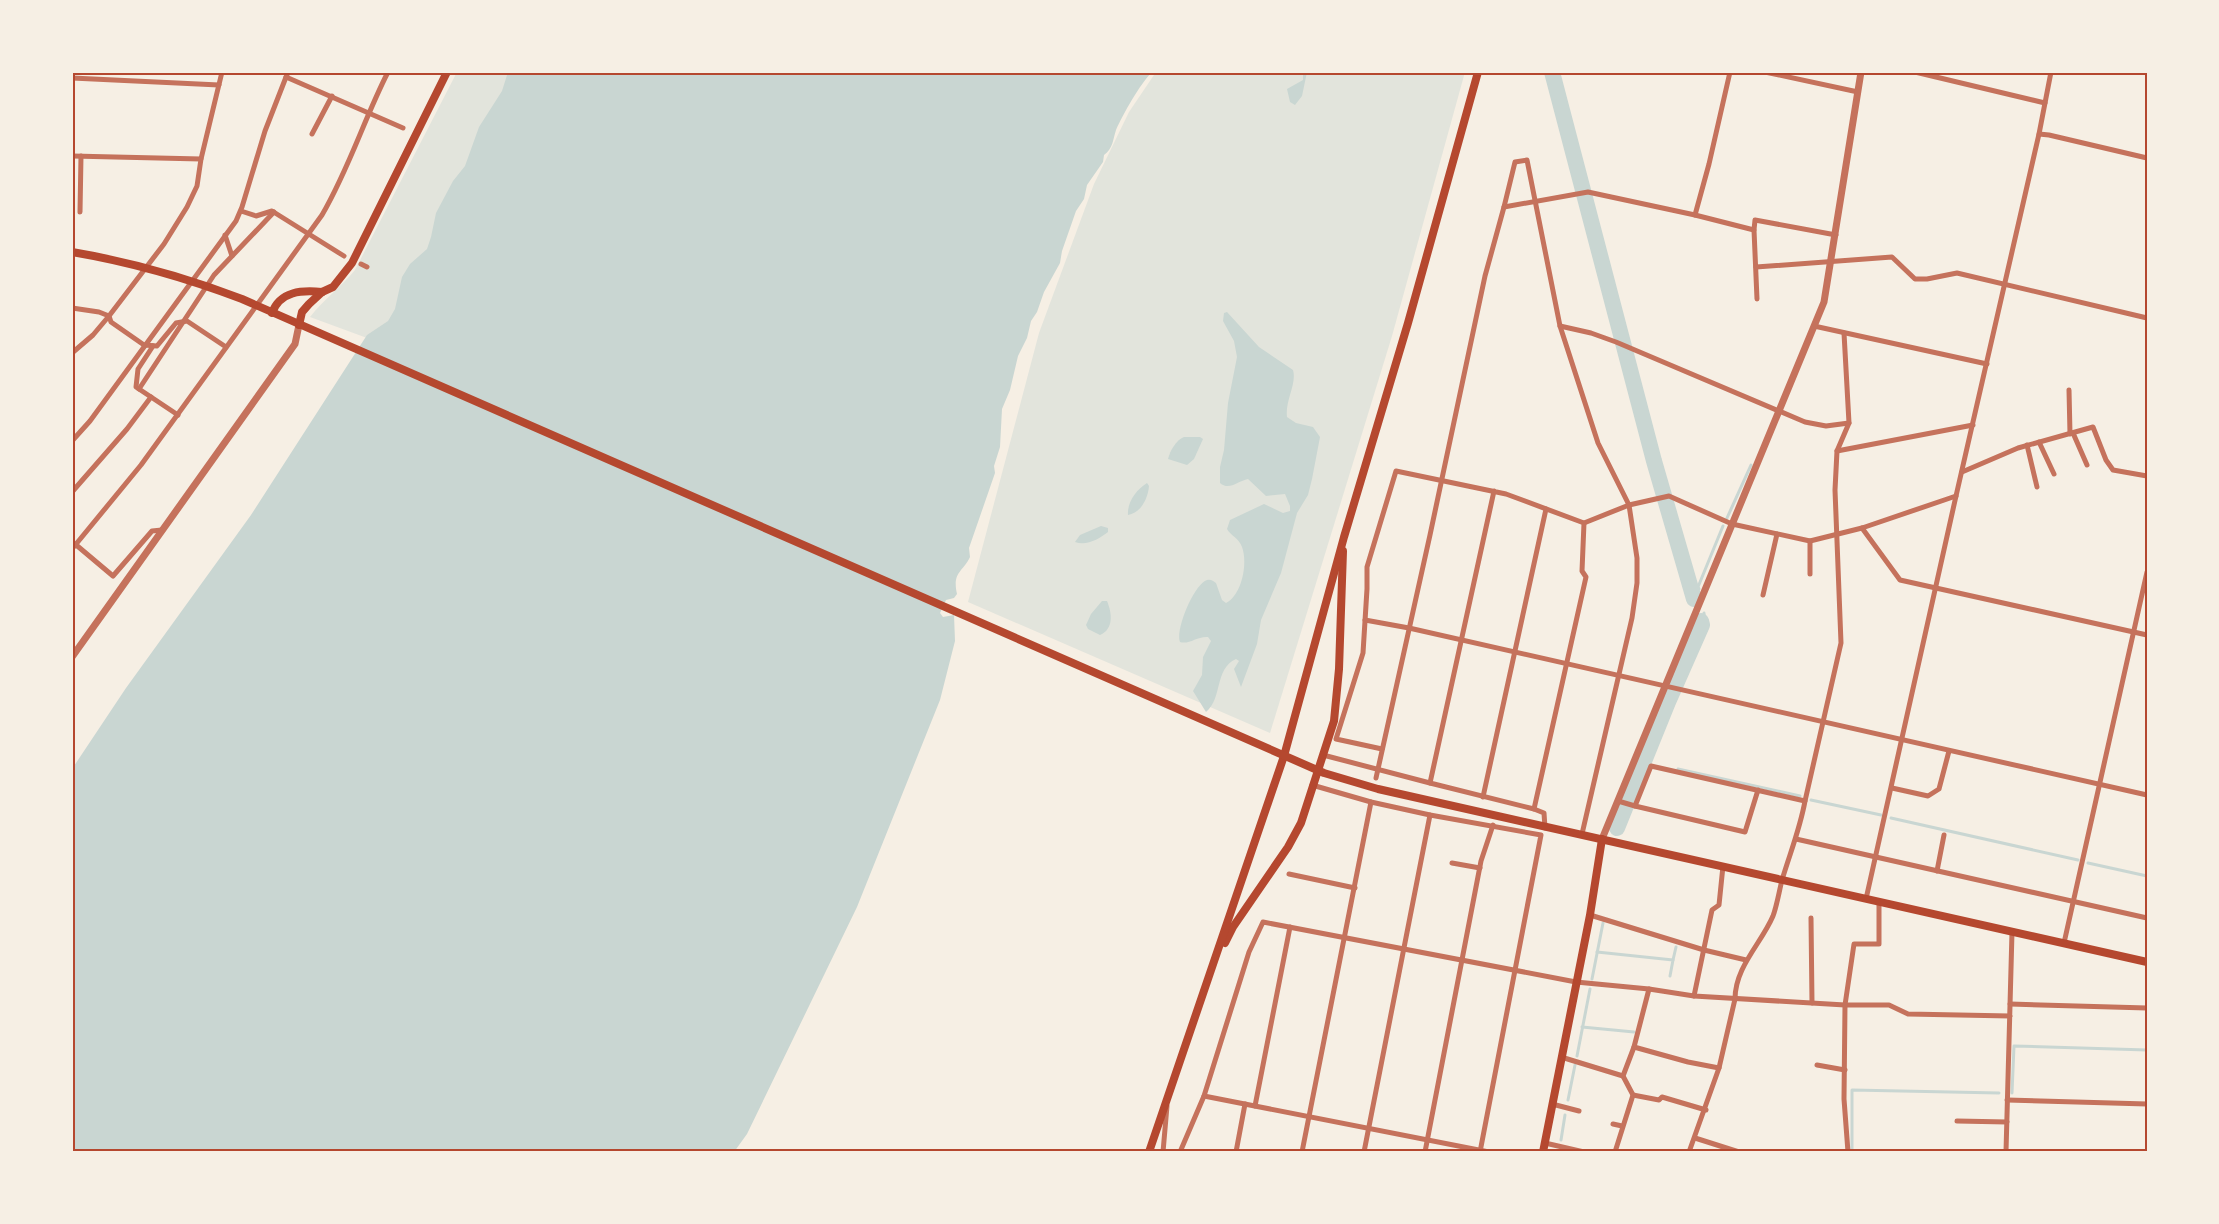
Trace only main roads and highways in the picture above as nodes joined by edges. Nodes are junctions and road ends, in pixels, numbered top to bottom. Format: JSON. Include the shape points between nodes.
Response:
{"nodes":[{"id":1,"x":447,"y":72,"type":"edge"},
{"id":2,"x":1478,"y":72,"type":"edge"},
{"id":3,"x":72,"y":252,"type":"edge"},
{"id":4,"x":322,"y":292,"type":"junction"},
{"id":5,"x":272,"y":313,"type":"junction"},
{"id":6,"x":299,"y":325,"type":"junction"},
{"id":7,"x":1344,"y":537,"type":"junction"},
{"id":8,"x":1284,"y":756,"type":"junction"},
{"id":9,"x":1602,"y":839,"type":"junction"},
{"id":10,"x":2147,"y":962,"type":"edge"},
{"id":11,"x":1212,"y":967,"type":"junction"},
{"id":12,"x":1149,"y":1152,"type":"edge"},
{"id":13,"x":1543,"y":1152,"type":"edge"}],
"edges":[{"from":1,"to":4,"type":"main road","via":[[352,263],[333,287]]},
{"from":2,"to":7,"type":"main road"},
{"from":3,"to":5,"type":"main road","via":[[167,273]]},
{"from":4,"to":5,"type":"main road","via":[[293,292]]},
{"from":4,"to":6,"type":"main road","via":[[302,312]]},
{"from":5,"to":6,"type":"main road"},
{"from":6,"to":8,"type":"main road"},
{"from":7,"to":8,"type":"main road"},
{"from":7,"to":11,"type":"main road","via":[[1340,669],[1334,722],[1301,823],[1233,927]]},
{"from":8,"to":9,"type":"main road","via":[[1378,789]]},
{"from":8,"to":11,"type":"main road"},
{"from":9,"to":10,"type":"main road"},
{"from":9,"to":13,"type":"main road"},
{"from":11,"to":12,"type":"main road"}]}
